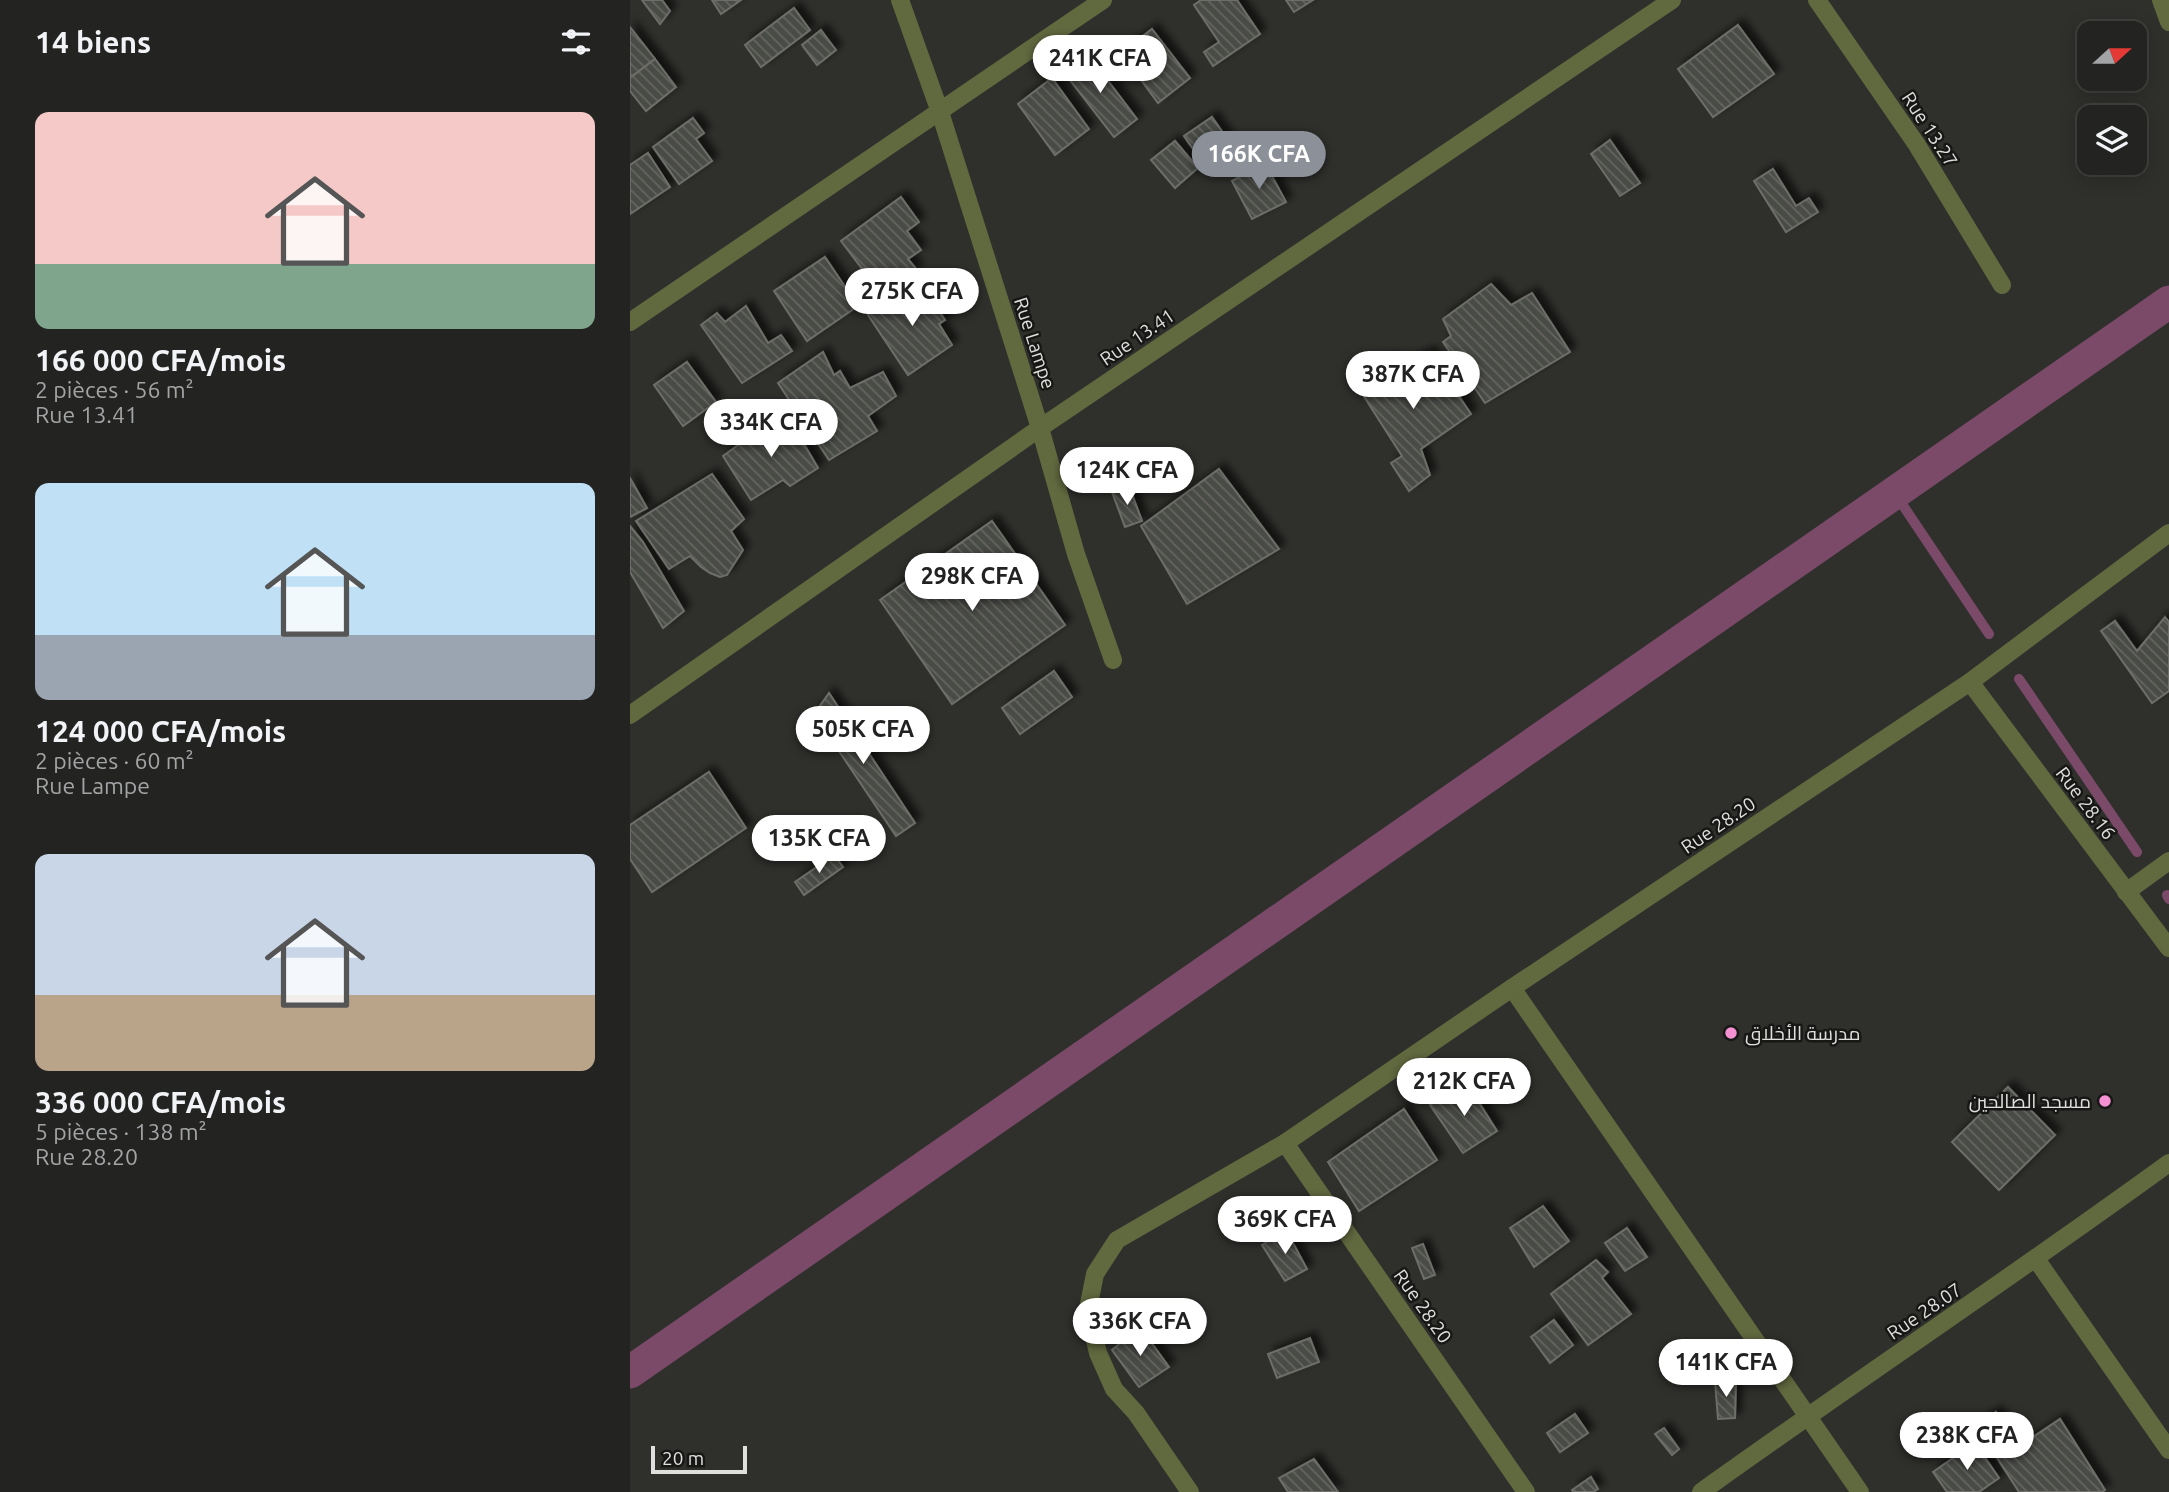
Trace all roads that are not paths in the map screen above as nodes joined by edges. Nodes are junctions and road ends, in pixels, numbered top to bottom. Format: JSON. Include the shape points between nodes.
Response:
{"nodes":[{"id":1,"x":900,"y":0,"type":"edge"},
{"id":2,"x":1103,"y":0,"type":"edge"},
{"id":3,"x":1672,"y":0,"type":"edge"},
{"id":4,"x":1817,"y":0,"type":"edge"},
{"id":5,"x":2161,"y":0,"type":"edge"},
{"id":6,"x":2169,"y":22,"type":"edge"},
{"id":7,"x":940,"y":112,"type":"junction"},
{"id":8,"x":2002,"y":285,"type":"dead end"},
{"id":9,"x":630,"y":322,"type":"edge"},
{"id":10,"x":1040,"y":428,"type":"junction"},
{"id":11,"x":2169,"y":533,"type":"edge"},
{"id":12,"x":1113,"y":660,"type":"dead end"},
{"id":13,"x":1970,"y":682,"type":"junction"},
{"id":14,"x":630,"y":715,"type":"edge"},
{"id":15,"x":2169,"y":861,"type":"edge"},
{"id":16,"x":2126,"y":892,"type":"junction"},
{"id":17,"x":2169,"y":948,"type":"edge"},
{"id":18,"x":1512,"y":988,"type":"junction"},
{"id":19,"x":1285,"y":1143,"type":"junction"},
{"id":20,"x":2169,"y":1163,"type":"edge"},
{"id":21,"x":2036,"y":1259,"type":"junction"},
{"id":22,"x":1808,"y":1416,"type":"junction"},
{"id":23,"x":2169,"y":1450,"type":"edge"},
{"id":24,"x":1190,"y":1492,"type":"edge"},
{"id":25,"x":1526,"y":1492,"type":"edge"},
{"id":26,"x":1701,"y":1492,"type":"edge"},
{"id":27,"x":1860,"y":1492,"type":"edge"}],
"edges":[{"from":1,"to":7,"type":"street","name":"Rue Lampe"},
{"from":2,"to":7,"type":"street"},
{"from":3,"to":10,"type":"street","name":"Rue 13.41"},
{"from":4,"to":8,"type":"street","name":"Rue 13.27","via":[[1917,145]]},
{"from":5,"to":6,"type":"street"},
{"from":7,"to":9,"type":"street"},
{"from":7,"to":10,"type":"street","name":"Rue Lampe"},
{"from":10,"to":12,"type":"street","name":"Rue Lampe"},
{"from":10,"to":14,"type":"street","name":"Rue 13.41"},
{"from":11,"to":13,"type":"street","name":"Rue 28.20"},
{"from":13,"to":16,"type":"street","name":"Rue 28.16"},
{"from":13,"to":18,"type":"street","name":"Rue 28.20"},
{"from":15,"to":16,"type":"street"},
{"from":16,"to":17,"type":"street","name":"Rue 28.16"},
{"from":18,"to":19,"type":"street","name":"Rue 28.20"},
{"from":18,"to":22,"type":"street"},
{"from":19,"to":24,"type":"street","name":"Rue 28.20","via":[[1117,1240],[1095,1274],[1088,1309],[1098,1353],[1114,1389]]},
{"from":19,"to":25,"type":"street","name":"Rue 28.20"},
{"from":20,"to":21,"type":"street","name":"Rue 28.07"},
{"from":21,"to":22,"type":"street","name":"Rue 28.07"},
{"from":21,"to":23,"type":"street"},
{"from":22,"to":26,"type":"street","name":"Rue 28.07"},
{"from":22,"to":27,"type":"street"}]}
